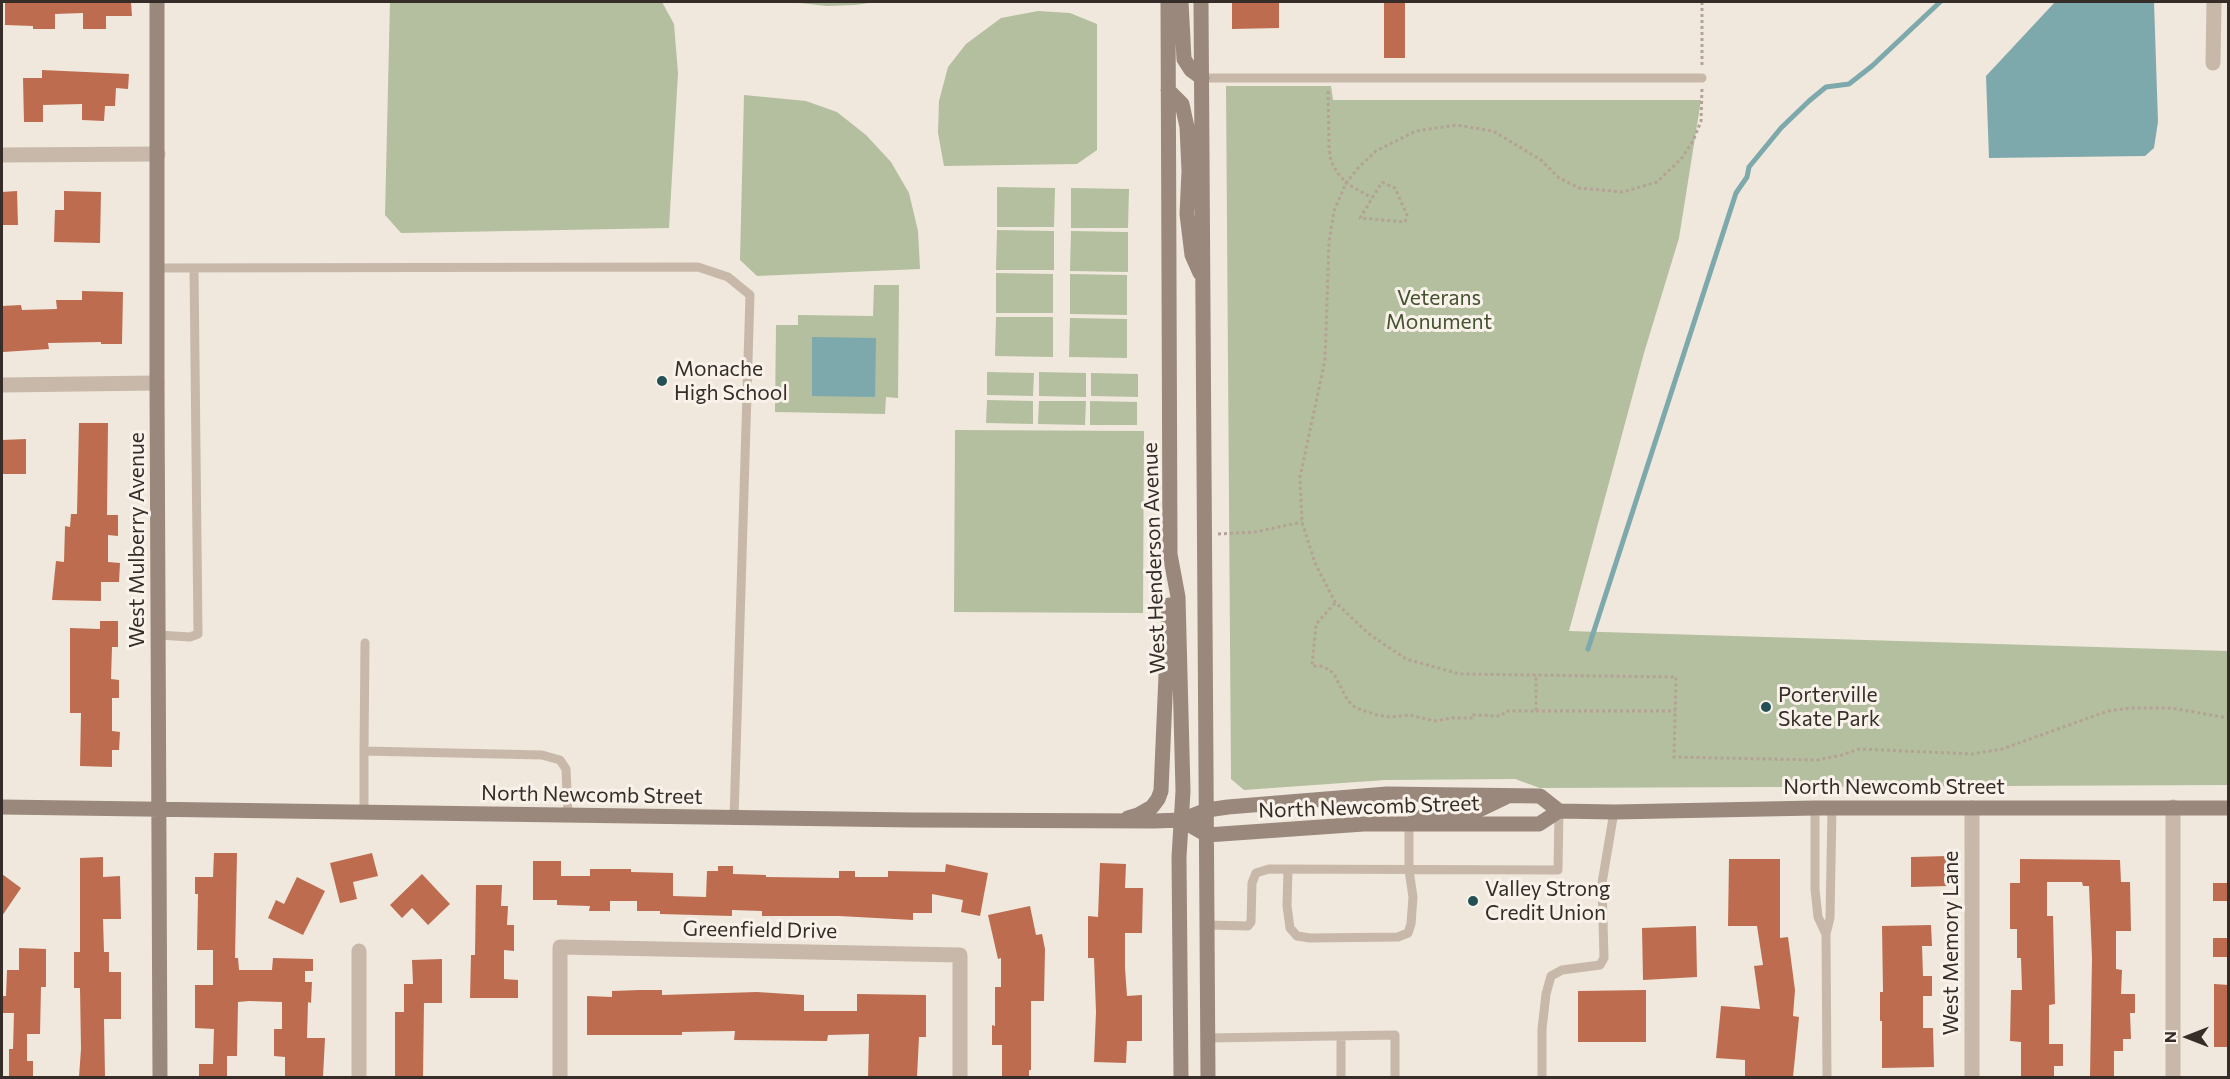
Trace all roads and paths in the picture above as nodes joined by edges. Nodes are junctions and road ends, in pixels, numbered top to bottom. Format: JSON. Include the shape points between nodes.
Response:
{"nodes":[{"id":1,"x":157,"y":2,"type":"edge"},
{"id":2,"x":1168,"y":2,"type":"edge"},
{"id":3,"x":1181,"y":2,"type":"edge"},
{"id":4,"x":1201,"y":2,"type":"edge"},
{"id":5,"x":1702,"y":2,"type":"edge"},
{"id":6,"x":2214,"y":2,"type":"edge"},
{"id":7,"x":2213,"y":63,"type":"dead end"},
{"id":8,"x":1202,"y":78,"type":"junction"},
{"id":9,"x":1329,"y":78,"type":"junction"},
{"id":10,"x":1702,"y":78,"type":"junction"},
{"id":11,"x":1168,"y":90,"type":"junction"},
{"id":12,"x":158,"y":154,"type":"junction"},
{"id":13,"x":2,"y":155,"type":"edge"},
{"id":14,"x":1346,"y":183,"type":"junction"},
{"id":15,"x":1372,"y":198,"type":"junction"},
{"id":16,"x":157,"y":268,"type":"junction"},
{"id":17,"x":194,"y":268,"type":"junction"},
{"id":18,"x":1203,"y":278,"type":"junction"},
{"id":19,"x":157,"y":383,"type":"junction"},
{"id":20,"x":2,"y":385,"type":"edge"},
{"id":21,"x":1302,"y":522,"type":"junction"},
{"id":22,"x":1205,"y":534,"type":"junction"},
{"id":23,"x":1170,"y":554,"type":"junction"},
{"id":24,"x":1335,"y":602,"type":"junction"},
{"id":25,"x":158,"y":635,"type":"junction"},
{"id":26,"x":365,"y":643,"type":"dead end"},
{"id":27,"x":1536,"y":674,"type":"junction"},
{"id":28,"x":1536,"y":711,"type":"junction"},
{"id":29,"x":1675,"y":711,"type":"junction"},
{"id":30,"x":2229,"y":718,"type":"edge"},
{"id":31,"x":364,"y":751,"type":"junction"},
{"id":32,"x":1511,"y":795,"type":"junction"},
{"id":33,"x":2,"y":807,"type":"edge"},
{"id":34,"x":2173,"y":807,"type":"junction"},
{"id":35,"x":1815,"y":808,"type":"junction"},
{"id":36,"x":1832,"y":808,"type":"junction"},
{"id":37,"x":1972,"y":808,"type":"junction"},
{"id":38,"x":2229,"y":808,"type":"edge"},
{"id":39,"x":159,"y":810,"type":"junction"},
{"id":40,"x":1206,"y":810,"type":"junction"},
{"id":41,"x":1559,"y":811,"type":"junction"},
{"id":42,"x":364,"y":812,"type":"junction"},
{"id":43,"x":1614,"y":812,"type":"junction"},
{"id":44,"x":568,"y":815,"type":"junction"},
{"id":45,"x":734,"y":818,"type":"junction"},
{"id":46,"x":1181,"y":820,"type":"junction"},
{"id":47,"x":1114,"y":821,"type":"junction"},
{"id":48,"x":1409,"y":824,"type":"junction"},
{"id":49,"x":1207,"y":835,"type":"junction"},
{"id":50,"x":1288,"y":869,"type":"junction"},
{"id":51,"x":1409,"y":870,"type":"junction"},
{"id":52,"x":1207,"y":925,"type":"junction"},
{"id":53,"x":1826,"y":934,"type":"junction"},
{"id":54,"x":359,"y":951,"type":"dead end"},
{"id":55,"x":1341,"y":1036,"type":"junction"},
{"id":56,"x":1208,"y":1038,"type":"junction"},
{"id":57,"x":160,"y":1077,"type":"edge"},
{"id":58,"x":359,"y":1077,"type":"edge"},
{"id":59,"x":560,"y":1077,"type":"edge"},
{"id":60,"x":960,"y":1077,"type":"edge"},
{"id":61,"x":1181,"y":1077,"type":"edge"},
{"id":62,"x":1208,"y":1077,"type":"edge"},
{"id":63,"x":1341,"y":1077,"type":"edge"},
{"id":64,"x":1395,"y":1077,"type":"edge"},
{"id":65,"x":1542,"y":1077,"type":"edge"},
{"id":66,"x":1827,"y":1077,"type":"edge"},
{"id":67,"x":1972,"y":1077,"type":"edge"},
{"id":68,"x":2173,"y":1077,"type":"edge"}],
"edges":[{"from":1,"to":12,"type":"main road","name":"West Mulberry Avenue"},
{"from":2,"to":11,"type":"main road","name":"West Henderson Avenue"},
{"from":3,"to":8,"type":"main road","via":[[1184,59]]},
{"from":4,"to":8,"type":"main road"},
{"from":5,"to":10,"type":"path"},
{"from":6,"to":7,"type":"street"},
{"from":8,"to":9,"type":"lane"},
{"from":8,"to":18,"type":"main road"},
{"from":9,"to":10,"type":"lane"},
{"from":9,"to":14,"type":"path","via":[[1329,148],[1334,167]]},
{"from":10,"to":14,"type":"path","via":[[1701,120],[1693,141],[1657,182],[1623,192],[1579,188],[1493,131],[1457,125],[1416,131],[1376,151]]},
{"from":11,"to":18,"type":"main road","via":[[1182,104],[1187,128],[1187,214],[1192,255]]},
{"from":11,"to":23,"type":"main road","name":"West Henderson Avenue"},
{"from":12,"to":13,"type":"street"},
{"from":12,"to":16,"type":"main road","name":"West Mulberry Avenue"},
{"from":14,"to":15,"type":"path"},
{"from":14,"to":21,"type":"path","via":[[1334,211],[1329,242],[1325,360],[1300,477]]},
{"from":15,"to":15,"type":"path","via":[[1382,182],[1395,188],[1407,215],[1406,222],[1360,218]]},
{"from":16,"to":17,"type":"lane"},
{"from":16,"to":19,"type":"main road","name":"West Mulberry Avenue"},
{"from":17,"to":25,"type":"lane","via":[[198,634]]},
{"from":17,"to":45,"type":"lane","via":[[698,267],[728,277],[750,295]]},
{"from":18,"to":22,"type":"main road"},
{"from":19,"to":20,"type":"street"},
{"from":19,"to":25,"type":"main road","name":"West Mulberry Avenue"},
{"from":21,"to":22,"type":"path","via":[[1255,532]]},
{"from":21,"to":24,"type":"path","via":[[1315,563]]},
{"from":22,"to":40,"type":"main road"},
{"from":23,"to":46,"type":"main road","name":"West Henderson Avenue","via":[[1178,597]]},
{"from":23,"to":47,"type":"main road","via":[[1161,791],[1152,807]]},
{"from":24,"to":27,"type":"path","via":[[1369,634],[1406,659],[1460,674]]},
{"from":24,"to":28,"type":"path","via":[[1316,624],[1312,666],[1330,670],[1356,708],[1383,716],[1410,715],[1434,720]]},
{"from":25,"to":39,"type":"main road","name":"West Mulberry Avenue"},
{"from":26,"to":31,"type":"lane"},
{"from":27,"to":28,"type":"path"},
{"from":27,"to":29,"type":"path","via":[[1676,677]]},
{"from":28,"to":29,"type":"path"},
{"from":29,"to":30,"type":"path","via":[[1674,757],[1817,760],[1858,749],[1973,754],[2002,749],[2108,711],[2131,708],[2171,708]]},
{"from":31,"to":42,"type":"lane"},
{"from":31,"to":44,"type":"lane","via":[[542,755],[560,760],[566,770]]},
{"from":32,"to":40,"type":"main road","name":"North Newcomb Street","via":[[1387,794]]},
{"from":32,"to":41,"type":"main road","name":"North Newcomb Street","via":[[1539,796]]},
{"from":32,"to":48,"type":"main road","via":[[1481,809],[1434,810]]},
{"from":33,"to":39,"type":"main road","name":"North Newcomb Street"},
{"from":34,"to":37,"type":"main road","name":"North Newcomb Street"},
{"from":34,"to":38,"type":"main road","name":"North Newcomb Street"},
{"from":34,"to":68,"type":"street"},
{"from":35,"to":36,"type":"main road","name":"North Newcomb Street"},
{"from":35,"to":43,"type":"main road","name":"North Newcomb Street"},
{"from":35,"to":53,"type":"lane","via":[[1815,889],[1818,917]]},
{"from":36,"to":37,"type":"main road","name":"North Newcomb Street"},
{"from":36,"to":53,"type":"lane","via":[[1830,918]]},
{"from":37,"to":67,"type":"street","name":"West Memory Lane"},
{"from":39,"to":42,"type":"main road","name":"North Newcomb Street"},
{"from":39,"to":57,"type":"main road","name":"West Mulberry Avenue"},
{"from":40,"to":46,"type":"main road","name":"North Newcomb Street"},
{"from":40,"to":49,"type":"main road"},
{"from":41,"to":43,"type":"main road","name":"North Newcomb Street"},
{"from":41,"to":48,"type":"main road","name":"North Newcomb Street","via":[[1539,824]]},
{"from":41,"to":51,"type":"lane","via":[[1558,870]]},
{"from":42,"to":44,"type":"main road","name":"North Newcomb Street"},
{"from":43,"to":65,"type":"lane","via":[[1602,883],[1604,958],[1600,965],[1562,970],[1551,976],[1542,1029]]},
{"from":44,"to":45,"type":"main road","name":"North Newcomb Street"},
{"from":45,"to":47,"type":"main road","name":"North Newcomb Street"},
{"from":46,"to":47,"type":"main road","name":"North Newcomb Street"},
{"from":46,"to":49,"type":"main road"},
{"from":46,"to":61,"type":"main road","name":"West Henderson Avenue"},
{"from":48,"to":49,"type":"main road","name":"North Newcomb Street"},
{"from":48,"to":51,"type":"lane"},
{"from":49,"to":52,"type":"main road"},
{"from":50,"to":51,"type":"lane"},
{"from":50,"to":51,"type":"lane","via":[[1290,928],[1297,936],[1310,938],[1398,937],[1408,933],[1413,897]]},
{"from":50,"to":52,"type":"lane","via":[[1256,873],[1248,926]]},
{"from":52,"to":56,"type":"main road"},
{"from":53,"to":66,"type":"lane"},
{"from":54,"to":58,"type":"street"},
{"from":55,"to":56,"type":"lane"},
{"from":55,"to":63,"type":"lane"},
{"from":55,"to":64,"type":"lane","via":[[1395,1035]]},
{"from":56,"to":62,"type":"main road"},
{"from":59,"to":60,"type":"street","name":"Greenfield Drive","via":[[560,947],[960,955]]}]}
